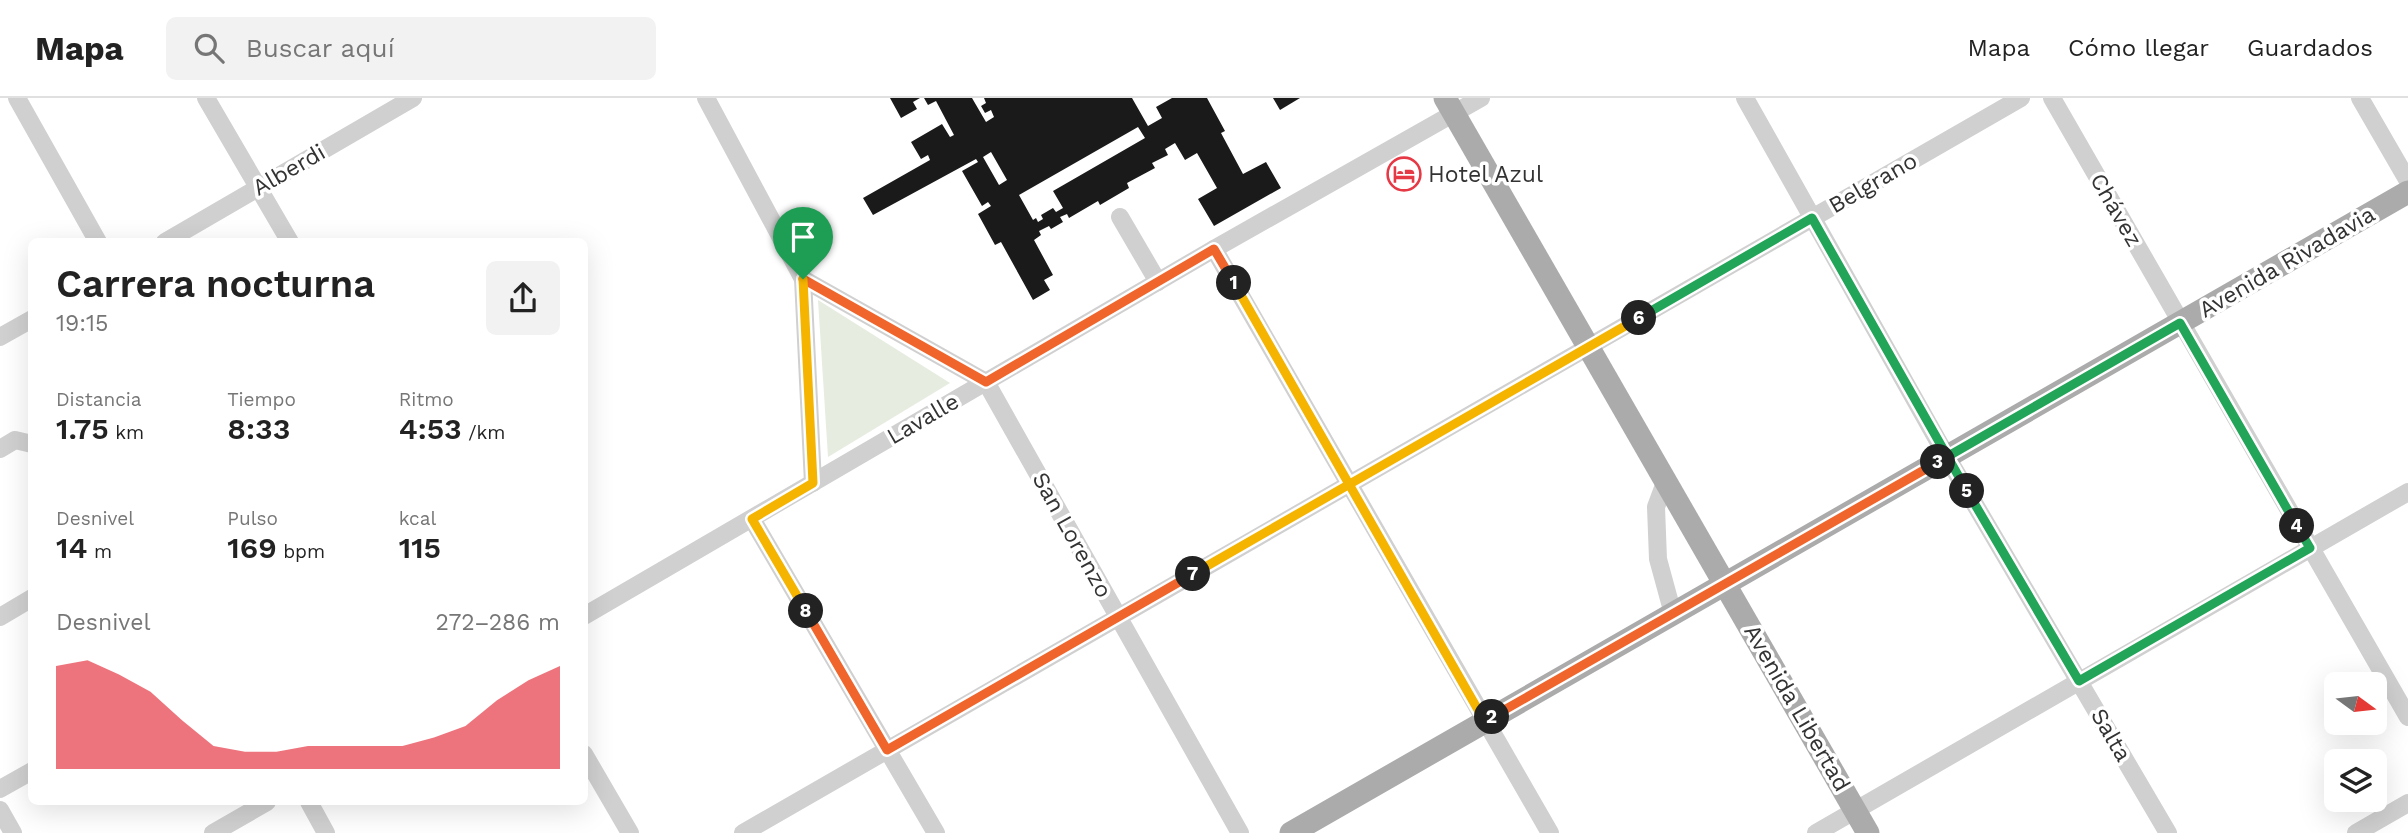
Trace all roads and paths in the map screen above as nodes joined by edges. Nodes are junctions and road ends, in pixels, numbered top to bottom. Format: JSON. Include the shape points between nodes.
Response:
{"nodes":[{"id":1,"x":17,"y":98,"type":"edge"},
{"id":2,"x":206,"y":98,"type":"edge"},
{"id":3,"x":413,"y":98,"type":"edge"},
{"id":4,"x":706,"y":98,"type":"edge"},
{"id":5,"x":1481,"y":98,"type":"edge"},
{"id":6,"x":1745,"y":98,"type":"edge"},
{"id":7,"x":2021,"y":98,"type":"edge"},
{"id":8,"x":2052,"y":98,"type":"edge"},
{"id":9,"x":2360,"y":98,"type":"edge"},
{"id":10,"x":1450,"y":106,"type":"edge"},
{"id":11,"x":2408,"y":181,"type":"edge"},
{"id":12,"x":258,"y":187,"type":"junction"},
{"id":13,"x":2408,"y":192,"type":"edge"},
{"id":14,"x":1120,"y":217,"type":"dead end"},
{"id":15,"x":1812,"y":218,"type":"junction"},
{"id":16,"x":96,"y":238,"type":"edge"},
{"id":17,"x":172,"y":238,"type":"edge"},
{"id":18,"x":288,"y":238,"type":"edge"},
{"id":19,"x":1214,"y":249,"type":"junction"},
{"id":20,"x":803,"y":279,"type":"junction"},
{"id":21,"x":1158,"y":282,"type":"junction"},
{"id":22,"x":28,"y":321,"type":"edge"},
{"id":23,"x":2180,"y":323,"type":"junction"},
{"id":24,"x":0,"y":337,"type":"edge"},
{"id":25,"x":1589,"y":346,"type":"junction"},
{"id":26,"x":986,"y":382,"type":"junction"},
{"id":27,"x":28,"y":443,"type":"edge"},
{"id":28,"x":0,"y":449,"type":"edge"},
{"id":29,"x":1947,"y":457,"type":"junction"},
{"id":30,"x":1666,"y":480,"type":"junction"},
{"id":31,"x":813,"y":483,"type":"junction"},
{"id":32,"x":1349,"y":484,"type":"junction"},
{"id":33,"x":2408,"y":492,"type":"edge"},
{"id":34,"x":752,"y":519,"type":"junction"},
{"id":35,"x":2310,"y":548,"type":"junction"},
{"id":36,"x":1726,"y":583,"type":"junction"},
{"id":37,"x":28,"y":600,"type":"edge"},
{"id":38,"x":1673,"y":614,"type":"junction"},
{"id":39,"x":588,"y":615,"type":"edge"},
{"id":40,"x":0,"y":617,"type":"edge"},
{"id":41,"x":1118,"y":617,"type":"junction"},
{"id":42,"x":2079,"y":681,"type":"junction"},
{"id":43,"x":2408,"y":717,"type":"edge"},
{"id":44,"x":1485,"y":722,"type":"junction"},
{"id":45,"x":887,"y":750,"type":"junction"},
{"id":46,"x":588,"y":761,"type":"edge"},
{"id":47,"x":28,"y":773,"type":"edge"},
{"id":48,"x":0,"y":789,"type":"edge"},
{"id":49,"x":2408,"y":803,"type":"edge"},
{"id":50,"x":262,"y":805,"type":"edge"},
{"id":51,"x":311,"y":805,"type":"edge"},
{"id":52,"x":0,"y":810,"type":"edge"},
{"id":53,"x":1855,"y":810,"type":"junction"},
{"id":54,"x":13,"y":833,"type":"edge"},
{"id":55,"x":213,"y":833,"type":"edge"},
{"id":56,"x":326,"y":833,"type":"edge"},
{"id":57,"x":630,"y":833,"type":"edge"},
{"id":58,"x":743,"y":833,"type":"edge"},
{"id":59,"x":936,"y":833,"type":"edge"},
{"id":60,"x":1240,"y":833,"type":"edge"},
{"id":61,"x":1291,"y":833,"type":"edge"},
{"id":62,"x":1549,"y":833,"type":"edge"},
{"id":63,"x":1816,"y":833,"type":"edge"},
{"id":64,"x":1868,"y":833,"type":"edge"},
{"id":65,"x":2168,"y":833,"type":"edge"},
{"id":66,"x":2356,"y":833,"type":"edge"}],
"edges":[{"from":1,"to":16,"type":"street"},
{"from":2,"to":12,"type":"street"},
{"from":3,"to":12,"type":"street","name":"Alberdi"},
{"from":4,"to":20,"type":"street"},
{"from":5,"to":10,"type":"street","name":"Lavalle"},
{"from":6,"to":15,"type":"street","name":"Salta"},
{"from":7,"to":15,"type":"street","name":"Belgrano"},
{"from":8,"to":23,"type":"street","name":"Chávez"},
{"from":9,"to":11,"type":"street"},
{"from":10,"to":19,"type":"street","name":"Lavalle"},
{"from":10,"to":25,"type":"main road","name":"Avenida Libertad"},
{"from":12,"to":17,"type":"street","name":"Alberdi"},
{"from":12,"to":18,"type":"street"},
{"from":13,"to":23,"type":"main road","name":"Avenida Rivadavia"},
{"from":14,"to":21,"type":"street"},
{"from":15,"to":25,"type":"street","name":"Belgrano"},
{"from":15,"to":29,"type":"street","name":"Salta"},
{"from":19,"to":21,"type":"street","name":"Lavalle"},
{"from":19,"to":32,"type":"street"},
{"from":20,"to":26,"type":"street"},
{"from":20,"to":31,"type":"street"},
{"from":21,"to":26,"type":"street","name":"Lavalle"},
{"from":22,"to":24,"type":"street"},
{"from":23,"to":29,"type":"main road","name":"Avenida Rivadavia"},
{"from":23,"to":35,"type":"street","name":"Chávez"},
{"from":25,"to":30,"type":"main road","name":"Avenida Libertad"},
{"from":25,"to":32,"type":"street","name":"Belgrano"},
{"from":26,"to":31,"type":"street","name":"Lavalle"},
{"from":26,"to":41,"type":"street","name":"San Lorenzo"},
{"from":27,"to":28,"type":"street","via":[[15,440]]},
{"from":29,"to":36,"type":"main road","name":"Avenida Rivadavia"},
{"from":29,"to":42,"type":"street","name":"Salta"},
{"from":30,"to":36,"type":"main road","name":"Avenida Libertad"},
{"from":30,"to":38,"type":"street","via":[[1656,507],[1658,559]]},
{"from":31,"to":34,"type":"street","name":"Lavalle"},
{"from":32,"to":41,"type":"street","name":"Belgrano"},
{"from":32,"to":44,"type":"street"},
{"from":33,"to":35,"type":"street"},
{"from":34,"to":39,"type":"street","name":"Lavalle"},
{"from":34,"to":45,"type":"street"},
{"from":35,"to":42,"type":"street"},
{"from":35,"to":43,"type":"street","name":"Chávez"},
{"from":36,"to":38,"type":"main road","name":"Avenida Rivadavia"},
{"from":36,"to":53,"type":"main road","name":"Avenida Libertad"},
{"from":37,"to":40,"type":"street"},
{"from":38,"to":44,"type":"main road","name":"Avenida Rivadavia"},
{"from":41,"to":45,"type":"street","name":"Belgrano"},
{"from":41,"to":60,"type":"street","name":"San Lorenzo"},
{"from":42,"to":53,"type":"street"},
{"from":42,"to":65,"type":"street","name":"Salta"},
{"from":44,"to":61,"type":"main road","name":"Avenida Rivadavia"},
{"from":44,"to":62,"type":"street"},
{"from":45,"to":58,"type":"street","name":"Belgrano"},
{"from":45,"to":59,"type":"street"},
{"from":46,"to":57,"type":"street"},
{"from":47,"to":48,"type":"street"},
{"from":49,"to":66,"type":"street"},
{"from":50,"to":55,"type":"street"},
{"from":51,"to":56,"type":"street"},
{"from":52,"to":54,"type":"street"},
{"from":53,"to":63,"type":"street"},
{"from":53,"to":64,"type":"main road","name":"Avenida Libertad"}]}
